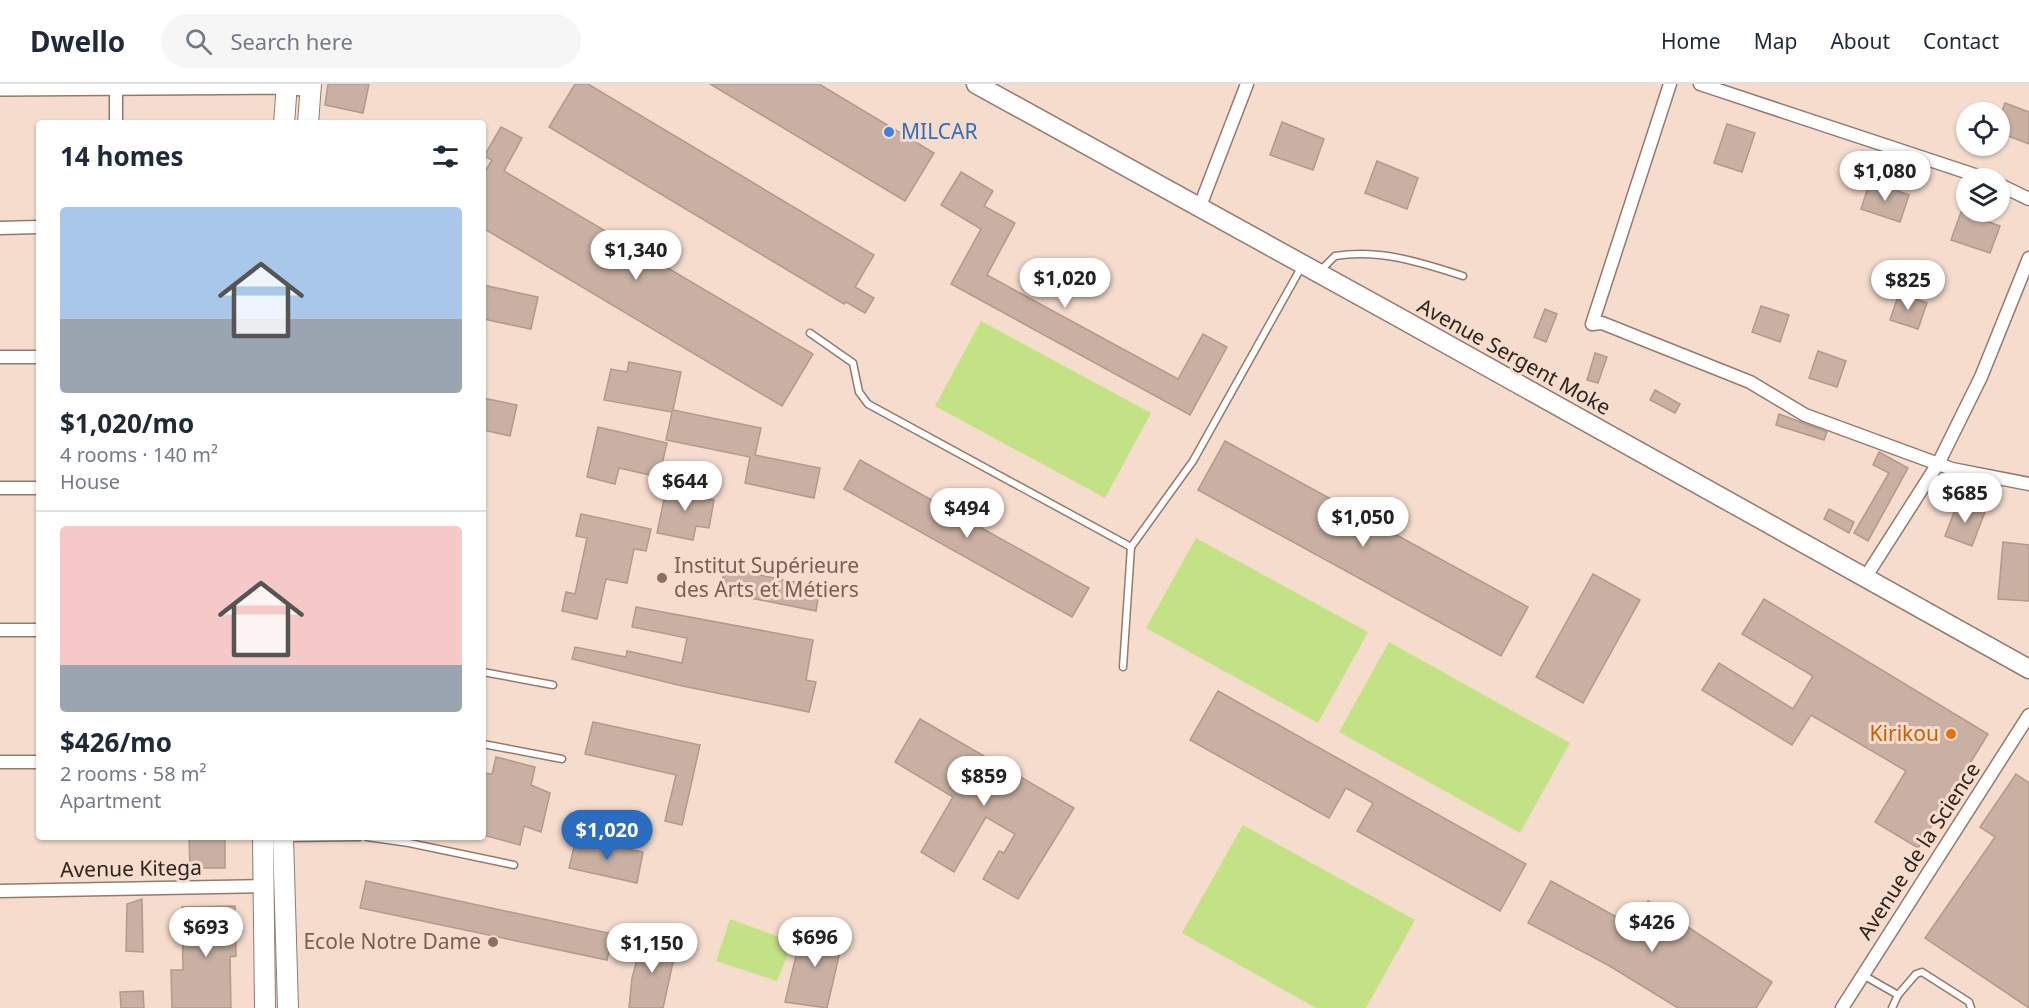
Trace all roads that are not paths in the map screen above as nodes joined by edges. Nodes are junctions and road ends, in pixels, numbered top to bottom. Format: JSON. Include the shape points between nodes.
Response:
{"nodes":[{"id":1,"x":976,"y":84,"type":"edge"},
{"id":2,"x":1247,"y":84,"type":"edge"},
{"id":3,"x":1670,"y":84,"type":"edge"},
{"id":4,"x":1700,"y":84,"type":"edge"},
{"id":5,"x":287,"y":85,"type":"edge"},
{"id":6,"x":66,"y":86,"type":"edge"},
{"id":7,"x":311,"y":87,"type":"edge"},
{"id":8,"x":0,"y":88,"type":"edge"},
{"id":9,"x":116,"y":88,"type":"junction"},
{"id":10,"x":116,"y":120,"type":"edge"},
{"id":11,"x":284,"y":120,"type":"edge"},
{"id":12,"x":308,"y":120,"type":"edge"},
{"id":13,"x":1956,"y":169,"type":"edge"},
{"id":14,"x":2010,"y":190,"type":"edge"},
{"id":15,"x":2029,"y":199,"type":"edge"},
{"id":16,"x":1200,"y":206,"type":"junction"},
{"id":17,"x":36,"y":227,"type":"edge"},
{"id":18,"x":0,"y":228,"type":"edge"},
{"id":19,"x":2029,"y":258,"type":"edge"},
{"id":20,"x":1312,"y":268,"type":"junction"},
{"id":21,"x":1463,"y":276,"type":"dead end"},
{"id":22,"x":810,"y":333,"type":"dead end"},
{"id":23,"x":0,"y":357,"type":"edge"},
{"id":24,"x":36,"y":357,"type":"edge"},
{"id":25,"x":1939,"y":462,"type":"junction"},
{"id":26,"x":2029,"y":484,"type":"edge"},
{"id":27,"x":0,"y":488,"type":"edge"},
{"id":28,"x":36,"y":488,"type":"edge"},
{"id":29,"x":1131,"y":548,"type":"junction"},
{"id":30,"x":1865,"y":578,"type":"junction"},
{"id":31,"x":0,"y":630,"type":"edge"},
{"id":32,"x":36,"y":630,"type":"edge"},
{"id":33,"x":1123,"y":667,"type":"dead end"},
{"id":34,"x":2029,"y":669,"type":"edge"},
{"id":35,"x":486,"y":673,"type":"edge"},
{"id":36,"x":553,"y":685,"type":"dead end"},
{"id":37,"x":2029,"y":715,"type":"edge"},
{"id":38,"x":486,"y":745,"type":"edge"},
{"id":39,"x":562,"y":759,"type":"dead end"},
{"id":40,"x":0,"y":762,"type":"edge"},
{"id":41,"x":36,"y":762,"type":"edge"},
{"id":42,"x":263,"y":840,"type":"edge"},
{"id":43,"x":283,"y":840,"type":"edge"},
{"id":44,"x":388,"y":840,"type":"edge"},
{"id":45,"x":514,"y":865,"type":"dead end"},
{"id":46,"x":264,"y":886,"type":"junction"},
{"id":47,"x":0,"y":891,"type":"edge"},
{"id":48,"x":1863,"y":975,"type":"junction"},
{"id":49,"x":1898,"y":995,"type":"junction"},
{"id":50,"x":266,"y":1008,"type":"edge"},
{"id":51,"x":288,"y":1008,"type":"edge"},
{"id":52,"x":1842,"y":1008,"type":"edge"},
{"id":53,"x":1892,"y":1008,"type":"edge"},
{"id":54,"x":1971,"y":1008,"type":"edge"}],
"edges":[{"from":1,"to":16,"type":"main road","name":"Avenue Sergent Moke"},
{"from":2,"to":16,"type":"street"},
{"from":3,"to":25,"type":"street","via":[[1592,324],[1602,323],[1750,382],[1805,415]]},
{"from":4,"to":13,"type":"street"},
{"from":5,"to":7,"type":"street"},
{"from":5,"to":9,"type":"street"},
{"from":5,"to":11,"type":"main road"},
{"from":6,"to":8,"type":"street"},
{"from":6,"to":9,"type":"street"},
{"from":7,"to":12,"type":"main road"},
{"from":9,"to":10,"type":"street"},
{"from":14,"to":15,"type":"street"},
{"from":16,"to":20,"type":"main road","name":"Avenue Sergent Moke"},
{"from":17,"to":18,"type":"street"},
{"from":19,"to":25,"type":"street","via":[[1981,377]]},
{"from":20,"to":21,"type":"lane","via":[[1335,256],[1354,253],[1388,255]]},
{"from":20,"to":29,"type":"lane","via":[[1193,461]]},
{"from":20,"to":30,"type":"main road","name":"Avenue Sergent Moke"},
{"from":22,"to":29,"type":"lane","via":[[853,363],[859,392],[868,404]]},
{"from":23,"to":24,"type":"street"},
{"from":25,"to":26,"type":"street","via":[[1952,469]]},
{"from":25,"to":30,"type":"street"},
{"from":27,"to":28,"type":"street"},
{"from":29,"to":33,"type":"lane"},
{"from":30,"to":34,"type":"main road","name":"Avenue Sergent Moke"},
{"from":31,"to":32,"type":"street"},
{"from":35,"to":36,"type":"lane"},
{"from":37,"to":48,"type":"street","name":"Avenue de la Science"},
{"from":38,"to":39,"type":"lane"},
{"from":40,"to":41,"type":"street"},
{"from":42,"to":46,"type":"main road"},
{"from":43,"to":51,"type":"main road"},
{"from":44,"to":45,"type":"lane"},
{"from":46,"to":47,"type":"street","name":"Avenue Kitega"},
{"from":46,"to":50,"type":"main road"},
{"from":48,"to":49,"type":"lane"},
{"from":48,"to":52,"type":"street","name":"Avenue de la Science"},
{"from":49,"to":53,"type":"lane"},
{"from":49,"to":54,"type":"lane","via":[[1922,972],[1969,1002]]}]}
